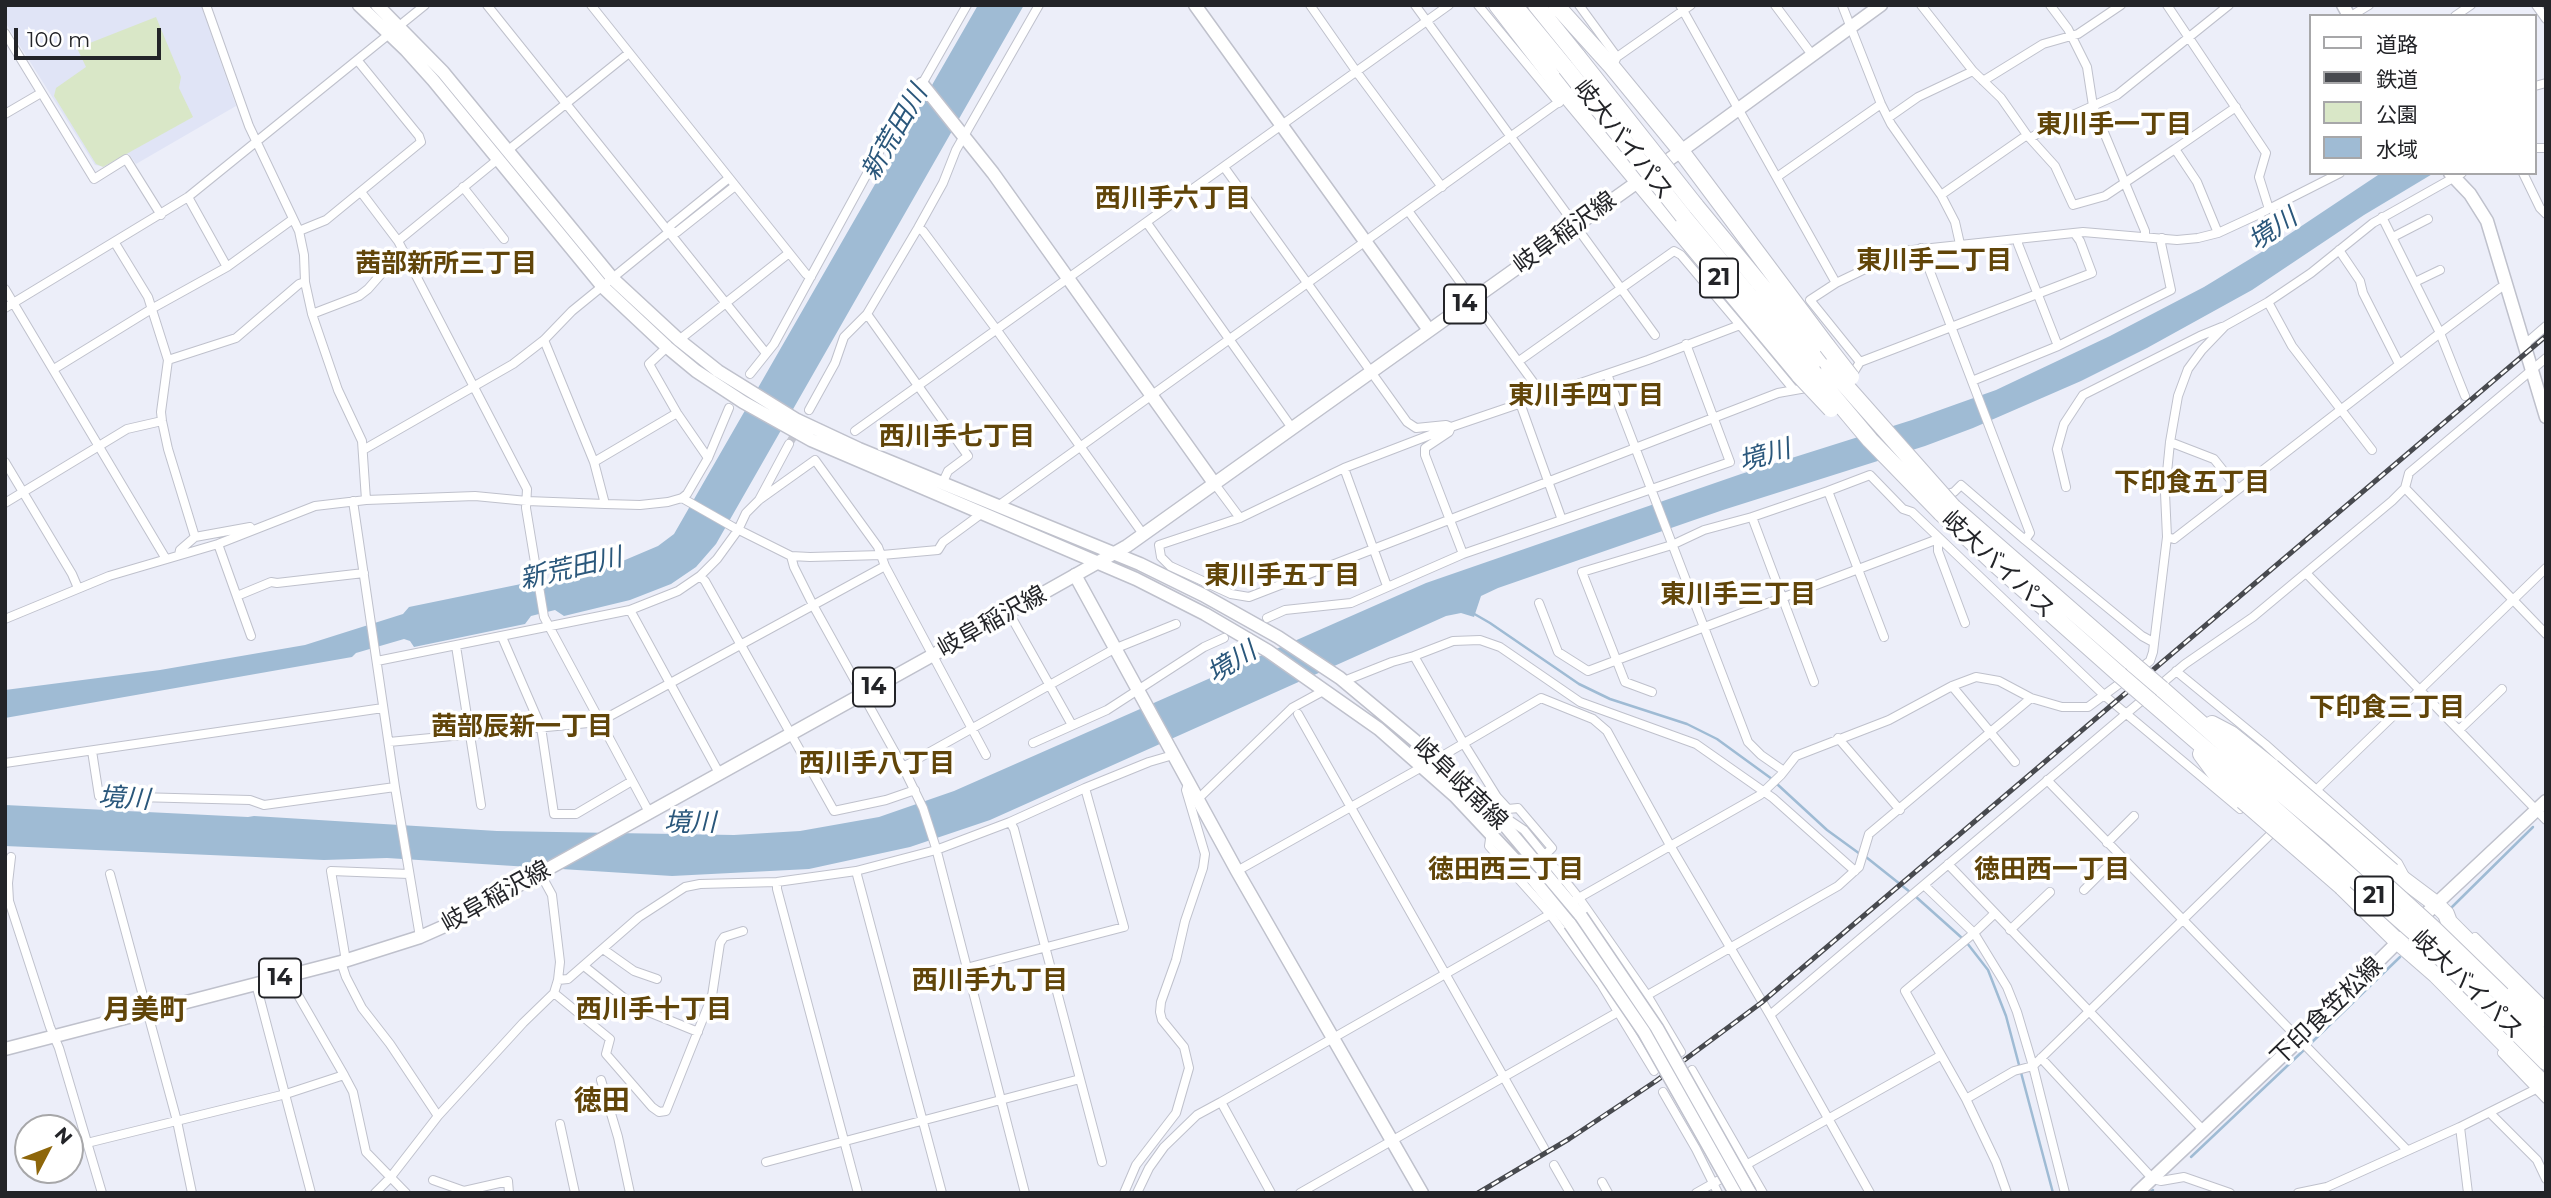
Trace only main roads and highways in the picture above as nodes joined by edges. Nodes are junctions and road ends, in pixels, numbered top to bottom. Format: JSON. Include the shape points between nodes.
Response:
{"nodes":[{"id":1,"x":359,"y":5,"type":"edge"},
{"id":2,"x":377,"y":5,"type":"edge"},
{"id":3,"x":1497,"y":5,"type":"edge"},
{"id":4,"x":1514,"y":5,"type":"edge"},
{"id":5,"x":1535,"y":5,"type":"edge"},
{"id":6,"x":1556,"y":5,"type":"edge"},
{"id":7,"x":1881,"y":5,"type":"edge"},
{"id":8,"x":1200,"y":7,"type":"edge"},
{"id":9,"x":395,"y":30,"type":"junction"},
{"id":10,"x":924,"y":86,"type":"road end"},
{"id":11,"x":1681,"y":151,"type":"junction"},
{"id":12,"x":2456,"y":175,"type":"edge"},
{"id":13,"x":1639,"y":180,"type":"junction"},
{"id":14,"x":1689,"y":211,"type":"junction"},
{"id":15,"x":608,"y":283,"type":"junction"},
{"id":16,"x":1429,"y":330,"type":"junction"},
{"id":17,"x":1809,"y":376,"type":"junction"},
{"id":18,"x":746,"y":397,"type":"junction"},
{"id":19,"x":2546,"y":417,"type":"edge"},
{"id":20,"x":794,"y":425,"type":"junction"},
{"id":21,"x":1886,"y":433,"type":"junction"},
{"id":22,"x":1214,"y":483,"type":"junction"},
{"id":23,"x":1947,"y":510,"type":"junction"},
{"id":24,"x":1113,"y":553,"type":"junction"},
{"id":25,"x":1097,"y":563,"type":"junction"},
{"id":26,"x":1075,"y":575,"type":"junction"},
{"id":27,"x":2258,"y":784,"type":"junction"},
{"id":28,"x":2541,"y":805,"type":"edge"},
{"id":29,"x":2441,"y":909,"type":"junction"},
{"id":30,"x":2398,"y":942,"type":"junction"},
{"id":31,"x":2496,"y":1001,"type":"junction"},
{"id":32,"x":2546,"y":1019,"type":"edge"},
{"id":33,"x":2546,"y":1041,"type":"edge"},
{"id":34,"x":5,"y":1049,"type":"edge"},
{"id":35,"x":2546,"y":1062,"type":"edge"},
{"id":36,"x":2541,"y":1088,"type":"edge"},
{"id":37,"x":1422,"y":1193,"type":"edge"},
{"id":38,"x":1735,"y":1193,"type":"edge"},
{"id":39,"x":1750,"y":1193,"type":"edge"},
{"id":40,"x":2137,"y":1193,"type":"edge"}],
"edges":[{"from":1,"to":9,"type":"main road"},
{"from":2,"to":9,"type":"main road"},
{"from":3,"to":13,"type":"highway","number":"21","via":[[1563,100]]},
{"from":4,"to":14,"type":"highway","name":"岐大バイパス","number":"21","bridge":true},
{"from":5,"to":14,"type":"highway","name":"岐大バイパス","number":"21","bridge":true},
{"from":6,"to":11,"type":"highway","number":"21","via":[[1614,62]]},
{"from":7,"to":11,"type":"main road","name":"岐阜稲沢線","number":"14"},
{"from":8,"to":16,"type":"main road"},
{"from":9,"to":15,"type":"main road","via":[[497,160]]},
{"from":9,"to":15,"type":"main road","via":[[443,72]]},
{"from":10,"to":22,"type":"main road","via":[[964,134]]},
{"from":11,"to":13,"type":"main road","name":"岐阜稲沢線","number":"14"},
{"from":11,"to":21,"type":"highway","number":"21","bridge":true,"via":[[1881,415]]},
{"from":12,"to":19,"type":"main road","via":[[2487,221]]},
{"from":13,"to":16,"type":"main road","name":"岐阜稲沢線","number":"14"},
{"from":13,"to":17,"type":"highway","number":"21"},
{"from":14,"to":17,"type":"highway","name":"岐大バイパス","number":"21"},
{"from":15,"to":18,"type":"main road"},
{"from":15,"to":18,"type":"main road","via":[[667,347],[696,371]]},
{"from":16,"to":22,"type":"main road","name":"岐阜稲沢線","number":"14"},
{"from":17,"to":21,"type":"highway","name":"岐大バイパス","number":"21","bridge":true},
{"from":17,"to":23,"type":"highway","name":"岐大バイパス","number":"21","bridge":true,"via":[[1850,431],[1870,440]]},
{"from":18,"to":20,"type":"main road"},
{"from":20,"to":24,"type":"main road","name":"岐阜岐南線"},
{"from":20,"to":25,"type":"main road","name":"岐阜岐南線","via":[[853,460]]},
{"from":21,"to":23,"type":"highway","name":"岐大バイパス","number":"21","bridge":true},
{"from":22,"to":24,"type":"main road","name":"岐阜稲沢線","number":"14"},
{"from":23,"to":27,"type":"highway","name":"岐大バイパス","number":"21","bridge":true,"via":[[2191,713]]},
{"from":23,"to":27,"type":"highway","name":"岐大バイパス","number":"21","bridge":true,"via":[[1994,564],[2181,728]]},
{"from":24,"to":25,"type":"main road","name":"岐阜稲沢線","number":"14"},
{"from":24,"to":39,"type":"main road","name":"岐阜岐南線","bridge":true,"via":[[1203,595],[1342,679],[1484,804],[1581,916],[1657,1028]]},
{"from":25,"to":26,"type":"main road","name":"岐阜稲沢線","number":"14"},
{"from":25,"to":38,"type":"main road","name":"岐阜岐南線","bridge":true,"via":[[1205,614],[1268,651],[1378,729],[1491,832],[1570,924],[1644,1032]]},
{"from":26,"to":34,"type":"main road","name":"岐阜稲沢線","number":"14","via":[[420,937],[343,962]]},
{"from":26,"to":37,"type":"main road","via":[[1188,784]]},
{"from":27,"to":29,"type":"highway","number":"21","bridge":true,"via":[[2392,871]]},
{"from":27,"to":30,"type":"highway","number":"21","bridge":true,"via":[[2342,887]]},
{"from":27,"to":31,"type":"highway","name":"岐大バイパス","number":"21","bridge":true,"via":[[2404,923]]},
{"from":28,"to":29,"type":"main road","name":"下印食笠松線"},
{"from":29,"to":30,"type":"main road","name":"下印食笠松線"},
{"from":29,"to":32,"type":"highway","number":"21"},
{"from":30,"to":36,"type":"highway","number":"21","via":[[2437,975]]},
{"from":30,"to":40,"type":"main road","name":"下印食笠松線","via":[[2304,1045]]},
{"from":31,"to":33,"type":"highway","name":"岐大バイパス","number":"21"},
{"from":31,"to":35,"type":"highway","name":"岐大バイパス","number":"21"}]}
